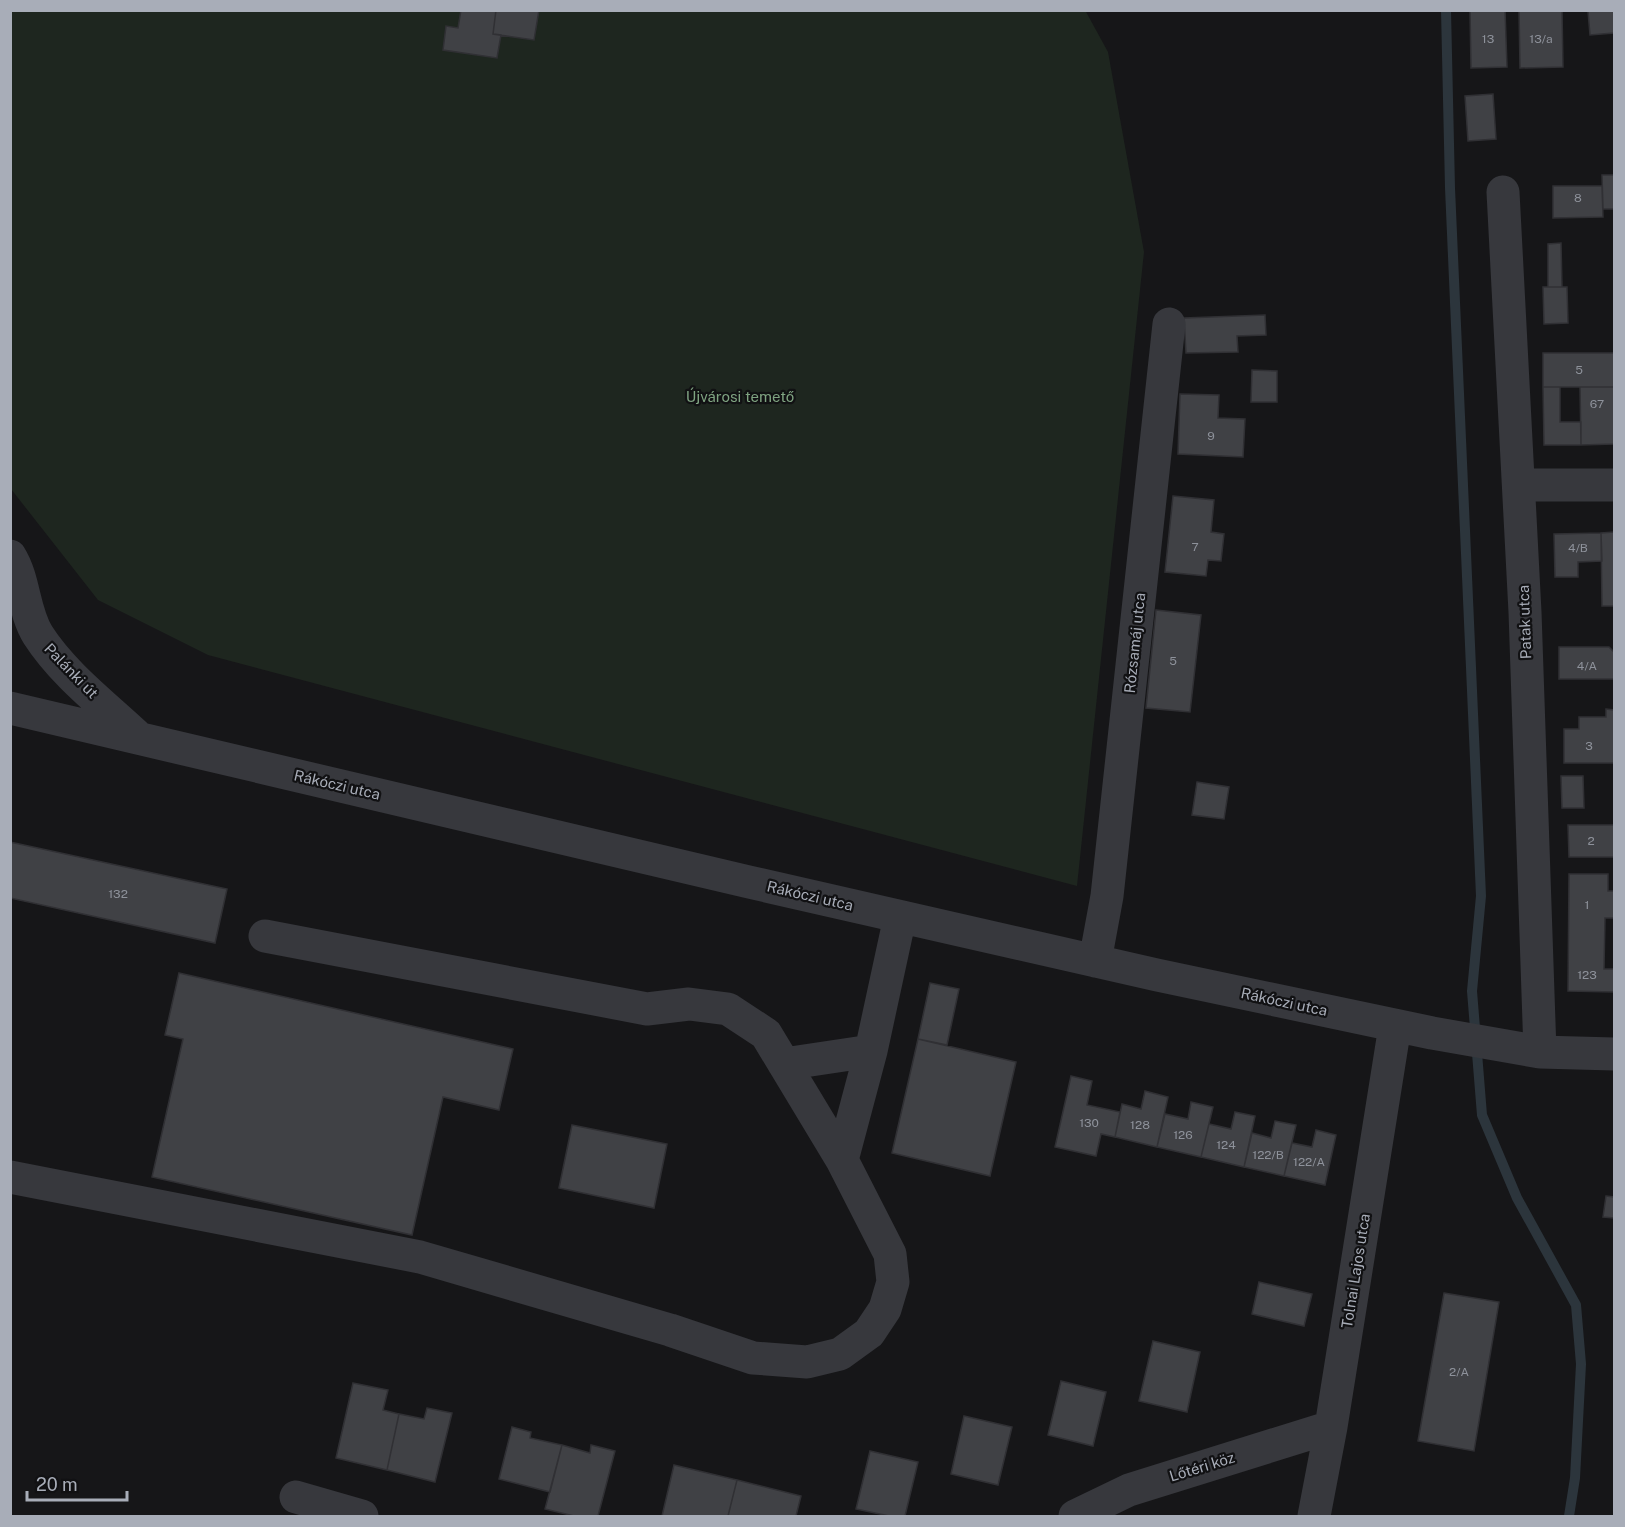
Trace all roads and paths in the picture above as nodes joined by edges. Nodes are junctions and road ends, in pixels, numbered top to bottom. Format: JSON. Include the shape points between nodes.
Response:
{"nodes":[{"id":1,"x":1503,"y":192,"type":"dead end"},
{"id":2,"x":1169,"y":324,"type":"dead end"},
{"id":3,"x":1519,"y":485,"type":"junction"},
{"id":4,"x":1614,"y":485,"type":"edge"},
{"id":5,"x":10,"y":556,"type":"edge"},
{"id":6,"x":24,"y":601,"type":"junction"},
{"id":7,"x":10,"y":637,"type":"edge"},
{"id":8,"x":10,"y":708,"type":"edge"},
{"id":9,"x":139,"y":738,"type":"junction"},
{"id":10,"x":900,"y":917,"type":"junction"},
{"id":11,"x":265,"y":936,"type":"dead end"},
{"id":12,"x":1095,"y":961,"type":"junction"},
{"id":13,"x":1395,"y":1026,"type":"junction"},
{"id":14,"x":871,"y":1051,"type":"junction"},
{"id":15,"x":1540,"y":1052,"type":"junction"},
{"id":16,"x":1614,"y":1054,"type":"edge"},
{"id":17,"x":784,"y":1064,"type":"junction"},
{"id":18,"x":843,"y":1160,"type":"junction"},
{"id":19,"x":10,"y":1177,"type":"edge"},
{"id":20,"x":1331,"y":1427,"type":"junction"},
{"id":21,"x":296,"y":1497,"type":"dead end"},
{"id":22,"x":362,"y":1516,"type":"edge"},
{"id":23,"x":1075,"y":1516,"type":"edge"},
{"id":24,"x":1314,"y":1516,"type":"edge"}],
"edges":[{"from":1,"to":3,"type":"street","name":"Patak utca"},
{"from":2,"to":12,"type":"street","name":"Rózsamáj utca","via":[[1107,896]]},
{"from":3,"to":4,"type":"street"},
{"from":3,"to":15,"type":"street","name":"Patak utca"},
{"from":5,"to":6,"type":"street","name":"Palánki út","via":[[17,567]]},
{"from":6,"to":7,"type":"street"},
{"from":6,"to":9,"type":"street","name":"Palánki út","via":[[37,633],[57,660]]},
{"from":8,"to":9,"type":"street","name":"Rákóczi utca"},
{"from":9,"to":10,"type":"street","name":"Rákóczi utca"},
{"from":10,"to":12,"type":"street","name":"Rákóczi utca"},
{"from":10,"to":14,"type":"street"},
{"from":11,"to":17,"type":"street","via":[[647,1009],[689,1004],[728,1009],[766,1034]]},
{"from":12,"to":13,"type":"street","name":"Rákóczi utca"},
{"from":13,"to":15,"type":"street","name":"Rákóczi utca"},
{"from":13,"to":20,"type":"street","name":"Tolnai Lajos utca"},
{"from":14,"to":17,"type":"street"},
{"from":14,"to":18,"type":"street"},
{"from":15,"to":16,"type":"street","name":"Rákóczi utca"},
{"from":17,"to":18,"type":"street"},
{"from":18,"to":19,"type":"street","via":[[890,1254],[893,1282],[885,1309],[869,1333],[840,1354],[807,1362],[753,1358],[420,1257]]},
{"from":20,"to":23,"type":"street","name":"Lőtéri köz","via":[[1129,1490]]},
{"from":20,"to":24,"type":"street","name":"Tolnai Lajos utca"},
{"from":21,"to":22,"type":"street"}]}
